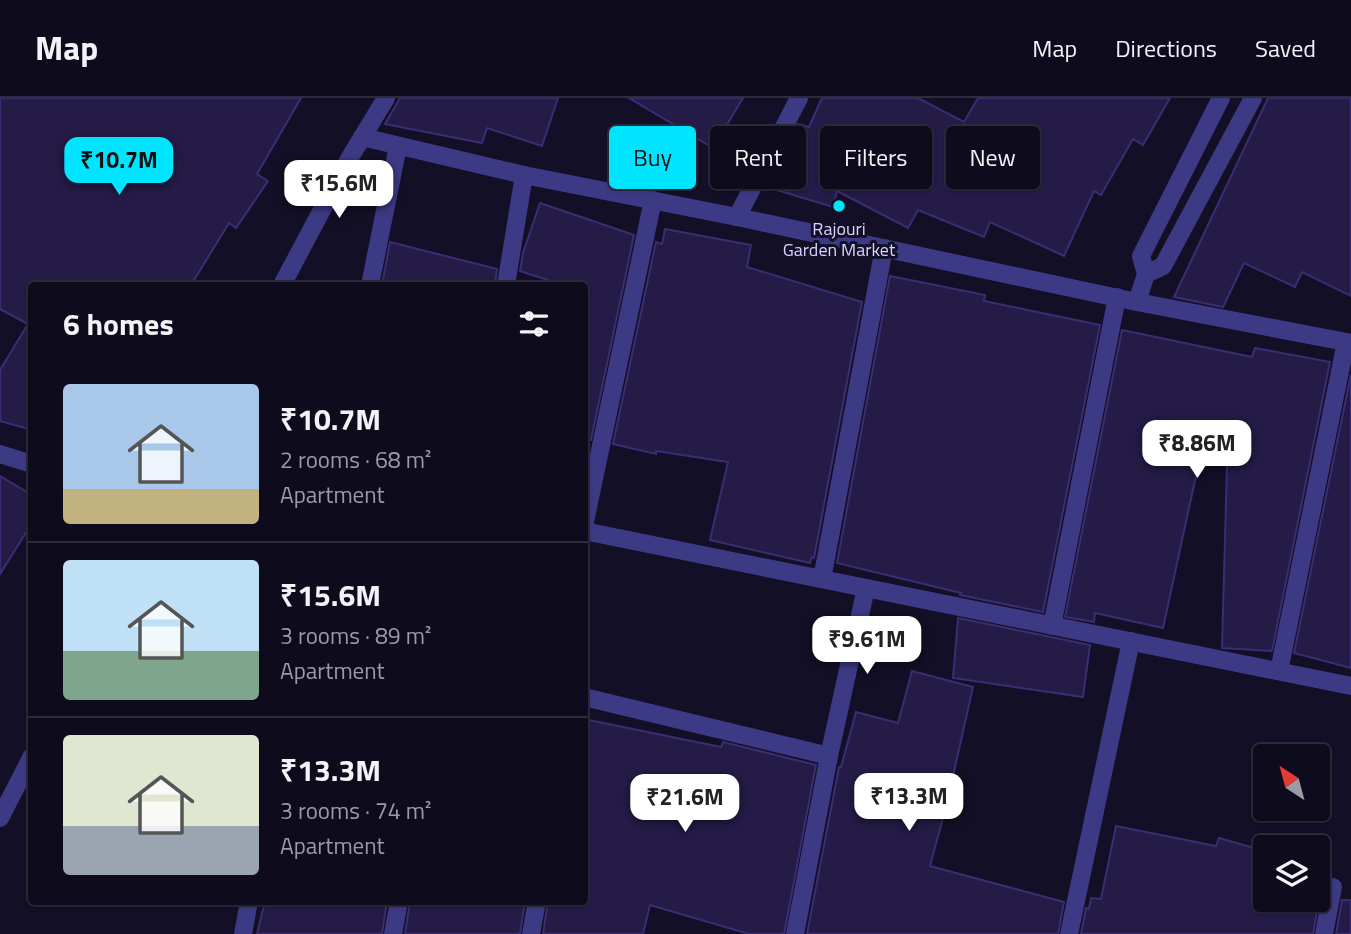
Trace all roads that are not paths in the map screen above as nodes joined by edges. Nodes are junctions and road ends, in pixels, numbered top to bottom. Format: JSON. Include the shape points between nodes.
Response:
{"nodes":[{"id":1,"x":386,"y":98,"type":"edge"},
{"id":2,"x":799,"y":98,"type":"edge"},
{"id":3,"x":1221,"y":98,"type":"edge"},
{"id":4,"x":1253,"y":98,"type":"edge"},
{"id":5,"x":362,"y":137,"type":"junction"},
{"id":6,"x":398,"y":146,"type":"junction"},
{"id":7,"x":524,"y":175,"type":"junction"},
{"id":8,"x":653,"y":200,"type":"junction"},
{"id":9,"x":737,"y":217,"type":"junction"},
{"id":10,"x":884,"y":248,"type":"junction"},
{"id":11,"x":1146,"y":274,"type":"junction"},
{"id":12,"x":284,"y":282,"type":"edge"},
{"id":13,"x":371,"y":282,"type":"edge"},
{"id":14,"x":506,"y":282,"type":"edge"},
{"id":15,"x":1116,"y":297,"type":"junction"},
{"id":16,"x":1137,"y":302,"type":"junction"},
{"id":17,"x":1348,"y":343,"type":"edge"},
{"id":18,"x":0,"y":454,"type":"edge"},
{"id":19,"x":28,"y":463,"type":"edge"},
{"id":20,"x":588,"y":507,"type":"edge"},
{"id":21,"x":588,"y":532,"type":"edge"},
{"id":22,"x":822,"y":579,"type":"junction"},
{"id":23,"x":866,"y":588,"type":"junction"},
{"id":24,"x":1052,"y":626,"type":"junction"},
{"id":25,"x":1131,"y":642,"type":"junction"},
{"id":26,"x":1279,"y":671,"type":"junction"},
{"id":27,"x":1351,"y":686,"type":"edge"},
{"id":28,"x":588,"y":698,"type":"edge"},
{"id":29,"x":829,"y":756,"type":"junction"},
{"id":30,"x":28,"y":764,"type":"edge"},
{"id":31,"x":0,"y":818,"type":"edge"},
{"id":32,"x":1333,"y":887,"type":"dead end"},
{"id":33,"x":248,"y":905,"type":"edge"},
{"id":34,"x":398,"y":905,"type":"edge"},
{"id":35,"x":536,"y":905,"type":"edge"},
{"id":36,"x":243,"y":934,"type":"edge"},
{"id":37,"x":393,"y":934,"type":"edge"},
{"id":38,"x":531,"y":934,"type":"edge"},
{"id":39,"x":795,"y":934,"type":"edge"},
{"id":40,"x":1069,"y":934,"type":"edge"},
{"id":41,"x":1324,"y":934,"type":"edge"}],
"edges":[{"from":1,"to":5,"type":"street"},
{"from":2,"to":9,"type":"street"},
{"from":3,"to":11,"type":"street","via":[[1141,256]]},
{"from":4,"to":11,"type":"street","via":[[1163,265]]},
{"from":5,"to":6,"type":"street"},
{"from":5,"to":12,"type":"street"},
{"from":6,"to":7,"type":"street"},
{"from":6,"to":13,"type":"street"},
{"from":7,"to":8,"type":"street"},
{"from":7,"to":14,"type":"street"},
{"from":8,"to":9,"type":"street"},
{"from":8,"to":20,"type":"street"},
{"from":9,"to":10,"type":"street"},
{"from":10,"to":15,"type":"street"},
{"from":10,"to":22,"type":"street"},
{"from":11,"to":16,"type":"street"},
{"from":15,"to":16,"type":"street"},
{"from":15,"to":24,"type":"street"},
{"from":16,"to":17,"type":"street"},
{"from":17,"to":26,"type":"street"},
{"from":18,"to":19,"type":"street"},
{"from":21,"to":22,"type":"street"},
{"from":22,"to":23,"type":"street"},
{"from":23,"to":24,"type":"street"},
{"from":23,"to":29,"type":"street"},
{"from":24,"to":25,"type":"street"},
{"from":25,"to":26,"type":"street"},
{"from":25,"to":40,"type":"street"},
{"from":26,"to":27,"type":"street"},
{"from":28,"to":29,"type":"street"},
{"from":29,"to":39,"type":"street"},
{"from":30,"to":31,"type":"street"},
{"from":32,"to":41,"type":"street"},
{"from":33,"to":36,"type":"street"},
{"from":34,"to":37,"type":"street"},
{"from":35,"to":38,"type":"street"}]}
